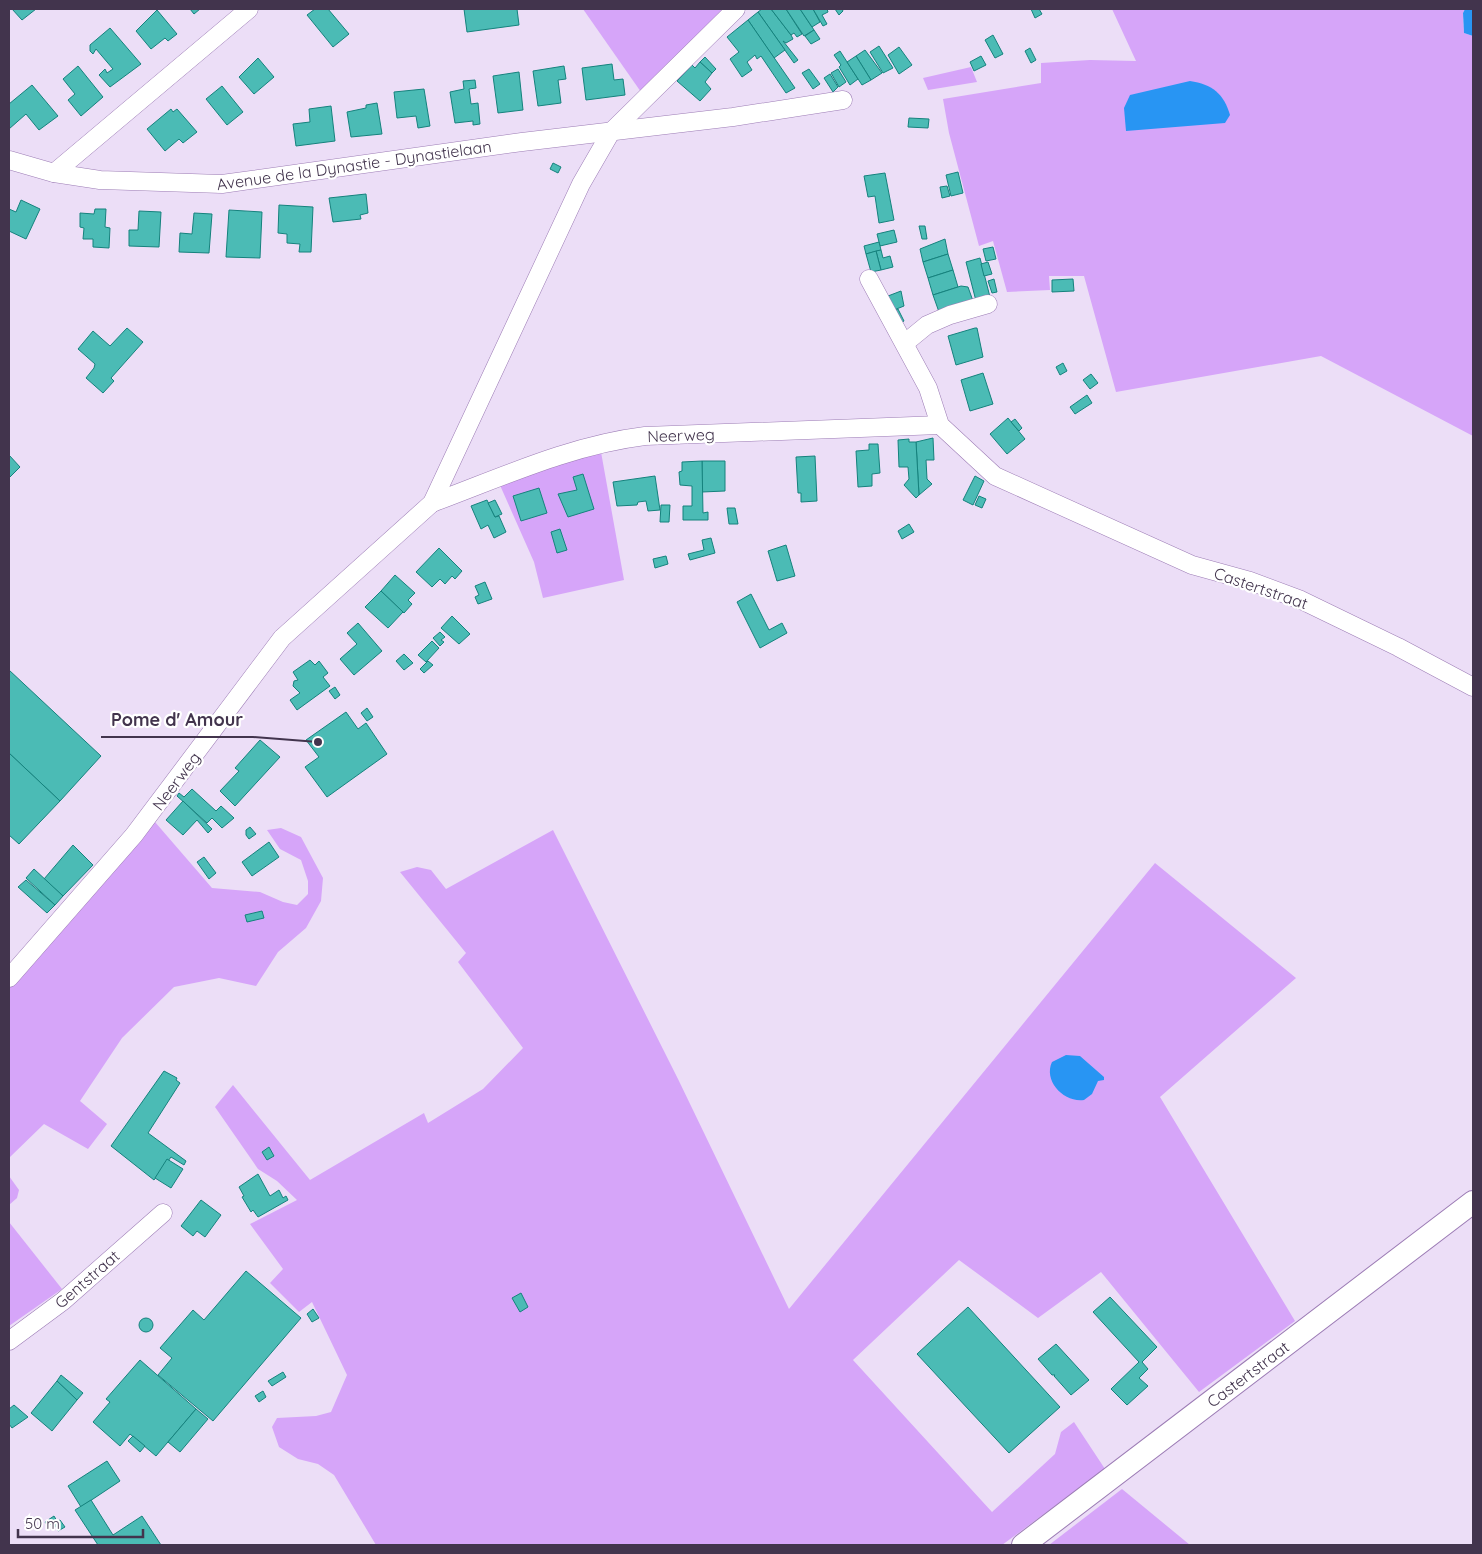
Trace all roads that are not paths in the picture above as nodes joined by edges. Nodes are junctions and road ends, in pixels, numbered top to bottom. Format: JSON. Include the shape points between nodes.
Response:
{"nodes":[{"id":1,"x":249,"y":9,"type":"edge"},
{"id":2,"x":736,"y":9,"type":"edge"},
{"id":3,"x":843,"y":100,"type":"dead end"},
{"id":4,"x":611,"y":132,"type":"junction"},
{"id":5,"x":9,"y":160,"type":"edge"},
{"id":6,"x":54,"y":173,"type":"junction"},
{"id":7,"x":869,"y":279,"type":"dead end"},
{"id":8,"x":988,"y":304,"type":"dead end"},
{"id":9,"x":906,"y":343,"type":"junction"},
{"id":10,"x":940,"y":425,"type":"junction"},
{"id":11,"x":432,"y":503,"type":"junction"},
{"id":12,"x":1473,"y":687,"type":"edge"},
{"id":13,"x":9,"y":978,"type":"edge"},
{"id":14,"x":1473,"y":1202,"type":"edge"},
{"id":15,"x":163,"y":1213,"type":"dead end"},
{"id":16,"x":9,"y":1341,"type":"edge"},
{"id":17,"x":1023,"y":1545,"type":"edge"}],
"edges":[{"from":1,"to":6,"type":"street"},
{"from":2,"to":4,"type":"street","name":"Neerweg"},
{"from":3,"to":4,"type":"street"},
{"from":4,"to":6,"type":"street","name":"Avenue de la Dynastie - Dynastielaan","via":[[222,184],[100,180]]},
{"from":4,"to":11,"type":"street","name":"Neerweg","via":[[581,184]]},
{"from":5,"to":6,"type":"street","name":"Avenue de la Dynastie - Dynastielaan"},
{"from":7,"to":9,"type":"street"},
{"from":8,"to":9,"type":"street","via":[[927,325]]},
{"from":9,"to":10,"type":"street","via":[[928,388]]},
{"from":10,"to":11,"type":"street","name":"Neerweg","via":[[645,436],[615,440],[570,451]]},
{"from":10,"to":12,"type":"street","name":"Castertstraat","via":[[995,476],[1192,565],[1301,600]]},
{"from":11,"to":13,"type":"street","name":"Neerweg","via":[[282,638],[134,835]]},
{"from":14,"to":17,"type":"main road","name":"Castertstraat"},
{"from":15,"to":16,"type":"street","name":"Gentstraat","via":[[63,1301]]}]}
